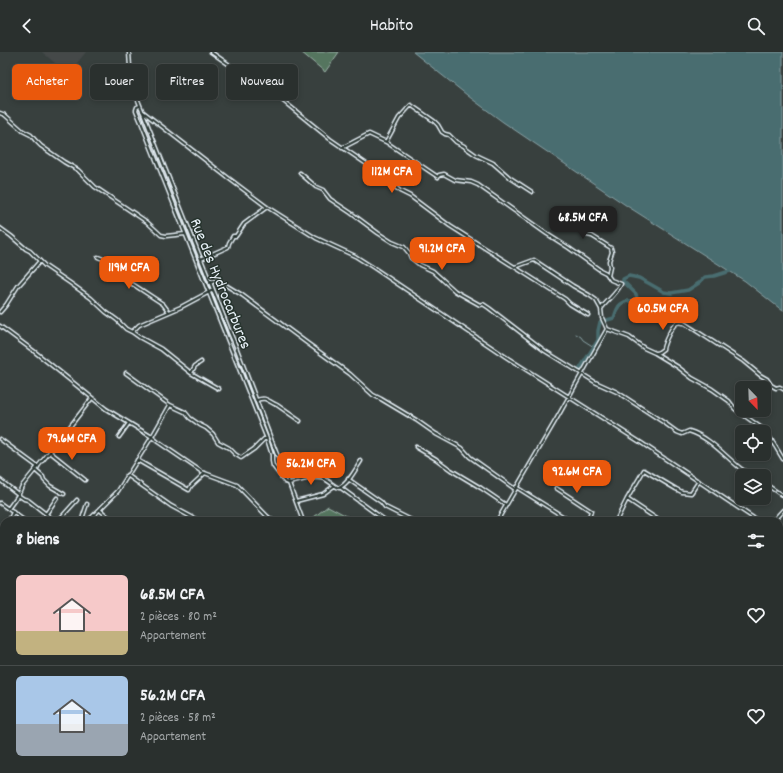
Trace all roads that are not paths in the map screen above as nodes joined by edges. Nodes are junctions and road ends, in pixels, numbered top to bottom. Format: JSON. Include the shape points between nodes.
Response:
{"nodes":[{"id":1,"x":129,"y":52,"type":"edge"},
{"id":2,"x":211,"y":52,"type":"edge"},
{"id":3,"x":140,"y":106,"type":"junction"},
{"id":4,"x":142,"y":111,"type":"junction"},
{"id":5,"x":0,"y":113,"type":"edge"},
{"id":6,"x":386,"y":142,"type":"junction"},
{"id":7,"x":342,"y":148,"type":"junction"},
{"id":8,"x":300,"y":173,"type":"dead end"},
{"id":9,"x":532,"y":192,"type":"dead end"},
{"id":10,"x":267,"y":207,"type":"junction"},
{"id":11,"x":565,"y":209,"type":"dead end"},
{"id":12,"x":0,"y":228,"type":"edge"},
{"id":13,"x":185,"y":234,"type":"junction"},
{"id":14,"x":98,"y":257,"type":"dead end"},
{"id":15,"x":201,"y":259,"type":"junction"},
{"id":16,"x":40,"y":261,"type":"junction"},
{"id":17,"x":515,"y":267,"type":"junction"},
{"id":18,"x":608,"y":276,"type":"junction"},
{"id":19,"x":210,"y":283,"type":"junction"},
{"id":20,"x":213,"y":290,"type":"junction"},
{"id":21,"x":208,"y":292,"type":"junction"},
{"id":22,"x":601,"y":309,"type":"junction"},
{"id":23,"x":0,"y":312,"type":"edge"},
{"id":24,"x":169,"y":312,"type":"junction"},
{"id":25,"x":588,"y":315,"type":"dead end"},
{"id":26,"x":0,"y":326,"type":"edge"},
{"id":27,"x":607,"y":329,"type":"junction"},
{"id":28,"x":132,"y":332,"type":"junction"},
{"id":29,"x":655,"y":353,"type":"junction"},
{"id":30,"x":201,"y":362,"type":"dead end"},
{"id":31,"x":126,"y":373,"type":"dead end"},
{"id":32,"x":191,"y":373,"type":"junction"},
{"id":33,"x":581,"y":374,"type":"junction"},
{"id":34,"x":250,"y":382,"type":"junction"},
{"id":35,"x":245,"y":384,"type":"junction"},
{"id":36,"x":783,"y":388,"type":"edge"},
{"id":37,"x":218,"y":389,"type":"dead end"},
{"id":38,"x":568,"y":396,"type":"junction"},
{"id":39,"x":92,"y":398,"type":"junction"},
{"id":40,"x":256,"y":400,"type":"junction"},
{"id":41,"x":170,"y":405,"type":"junction"},
{"id":42,"x":300,"y":422,"type":"dead end"},
{"id":43,"x":129,"y":423,"type":"junction"},
{"id":44,"x":120,"y":437,"type":"dead end"},
{"id":45,"x":152,"y":437,"type":"junction"},
{"id":46,"x":0,"y":439,"type":"edge"},
{"id":47,"x":267,"y":439,"type":"junction"},
{"id":48,"x":416,"y":447,"type":"dead end"},
{"id":49,"x":50,"y":452,"type":"junction"},
{"id":50,"x":783,"y":459,"type":"edge"},
{"id":51,"x":137,"y":460,"type":"junction"},
{"id":52,"x":361,"y":461,"type":"dead end"},
{"id":53,"x":38,"y":467,"type":"junction"},
{"id":54,"x":742,"y":469,"type":"edge"},
{"id":55,"x":35,"y":470,"type":"junction"},
{"id":56,"x":205,"y":473,"type":"junction"},
{"id":57,"x":127,"y":475,"type":"junction"},
{"id":58,"x":348,"y":479,"type":"junction"},
{"id":59,"x":0,"y":480,"type":"edge"},
{"id":60,"x":85,"y":480,"type":"dead end"},
{"id":61,"x":699,"y":481,"type":"junction"},
{"id":62,"x":289,"y":482,"type":"junction"},
{"id":63,"x":334,"y":486,"type":"junction"},
{"id":64,"x":341,"y":488,"type":"junction"},
{"id":65,"x":515,"y":488,"type":"junction"},
{"id":66,"x":556,"y":488,"type":"dead end"},
{"id":67,"x":771,"y":488,"type":"edge"},
{"id":68,"x":18,"y":494,"type":"junction"},
{"id":69,"x":64,"y":494,"type":"dead end"},
{"id":70,"x":783,"y":496,"type":"edge"},
{"id":71,"x":58,"y":498,"type":"dead end"},
{"id":72,"x":77,"y":500,"type":"dead end"},
{"id":73,"x":627,"y":500,"type":"junction"},
{"id":74,"x":296,"y":502,"type":"junction"},
{"id":75,"x":0,"y":503,"type":"edge"},
{"id":76,"x":87,"y":504,"type":"dead end"},
{"id":77,"x":506,"y":505,"type":"junction"},
{"id":78,"x":8,"y":509,"type":"junction"},
{"id":79,"x":100,"y":510,"type":"junction"},
{"id":80,"x":13,"y":512,"type":"junction"},
{"id":81,"x":46,"y":514,"type":"junction"},
{"id":82,"x":11,"y":517,"type":"edge"},
{"id":83,"x":20,"y":517,"type":"edge"},
{"id":84,"x":50,"y":517,"type":"edge"},
{"id":85,"x":60,"y":517,"type":"edge"},
{"id":86,"x":83,"y":517,"type":"edge"},
{"id":87,"x":92,"y":517,"type":"edge"},
{"id":88,"x":108,"y":517,"type":"edge"},
{"id":89,"x":192,"y":517,"type":"edge"},
{"id":90,"x":269,"y":517,"type":"edge"},
{"id":91,"x":302,"y":517,"type":"edge"},
{"id":92,"x":381,"y":517,"type":"edge"},
{"id":93,"x":405,"y":517,"type":"edge"},
{"id":94,"x":499,"y":517,"type":"edge"},
{"id":95,"x":564,"y":517,"type":"edge"},
{"id":96,"x":589,"y":517,"type":"edge"},
{"id":97,"x":618,"y":517,"type":"edge"},
{"id":98,"x":654,"y":517,"type":"edge"},
{"id":99,"x":752,"y":517,"type":"edge"}],
"edges":[{"from":1,"to":3,"type":"street","name":"Rue des Hydrocarbures","via":[[131,82]]},
{"from":2,"to":7,"type":"street","via":[[271,91]]},
{"from":3,"to":4,"type":"street","name":"Rue des Hydrocarbures"},
{"from":3,"to":13,"type":"street","via":[[136,110]]},
{"from":4,"to":10,"type":"street"},
{"from":4,"to":15,"type":"street","name":"Rue des Hydrocarbures"},
{"from":5,"to":13,"type":"street","via":[[161,235]]},
{"from":6,"to":7,"type":"street","via":[[369,134]]},
{"from":6,"to":9,"type":"street","via":[[399,118],[411,105],[434,121],[442,132],[493,163]]},
{"from":6,"to":18,"type":"street","via":[[438,177],[444,174],[455,180],[478,185]]},
{"from":7,"to":17,"type":"street","via":[[450,226]]},
{"from":8,"to":33,"type":"street","via":[[378,234],[404,247],[411,258],[433,271],[455,291],[490,308],[545,351]]},
{"from":10,"to":15,"type":"street","via":[[244,225],[228,247]]},
{"from":10,"to":38,"type":"street","via":[[316,238],[355,256]]},
{"from":11,"to":18,"type":"street","via":[[562,213],[572,224],[611,248]]},
{"from":12,"to":16,"type":"street"},
{"from":13,"to":21,"type":"street"},
{"from":14,"to":24,"type":"street","via":[[125,280],[163,304]]},
{"from":15,"to":19,"type":"street","name":"Rue des Hydrocarbures"},
{"from":16,"to":23,"type":"street"},
{"from":16,"to":28,"type":"street"},
{"from":17,"to":22,"type":"street","via":[[534,260],[589,295]]},
{"from":17,"to":25,"type":"street"},
{"from":18,"to":22,"type":"street","via":[[621,284]]},
{"from":19,"to":20,"type":"street","name":"Rue des Hydrocarbures"},
{"from":19,"to":65,"type":"street","via":[[218,280],[242,295],[350,374],[373,395],[462,448],[470,457]]},
{"from":20,"to":21,"type":"street"},
{"from":20,"to":34,"type":"street","name":"Rue des Hydrocarbures"},
{"from":21,"to":24,"type":"street"},
{"from":21,"to":35,"type":"street"},
{"from":22,"to":27,"type":"street"},
{"from":24,"to":28,"type":"street","via":[[139,325]]},
{"from":26,"to":39,"type":"street"},
{"from":27,"to":29,"type":"street","via":[[629,337]]},
{"from":27,"to":33,"type":"street"},
{"from":28,"to":32,"type":"street","via":[[161,349]]},
{"from":29,"to":36,"type":"street","via":[[663,349],[675,325],[678,322],[684,323],[744,361],[771,385]]},
{"from":29,"to":50,"type":"street","via":[[729,401],[735,409],[769,436]]},
{"from":30,"to":32,"type":"street"},
{"from":31,"to":41,"type":"street"},
{"from":32,"to":37,"type":"street"},
{"from":33,"to":38,"type":"street"},
{"from":33,"to":54,"type":"street","via":[[617,392],[677,432],[682,434],[689,431],[698,435]]},
{"from":34,"to":35,"type":"street"},
{"from":34,"to":40,"type":"street","name":"Rue des Hydrocarbures"},
{"from":35,"to":47,"type":"street"},
{"from":38,"to":61,"type":"street"},
{"from":38,"to":65,"type":"street"},
{"from":39,"to":43,"type":"street"},
{"from":39,"to":49,"type":"street"},
{"from":40,"to":42,"type":"street","via":[[262,398],[277,404]]},
{"from":40,"to":62,"type":"street","name":"Rue des Hydrocarbures"},
{"from":41,"to":45,"type":"street"},
{"from":41,"to":47,"type":"street","via":[[185,412],[213,434],[218,442],[241,458]]},
{"from":43,"to":44,"type":"street"},
{"from":43,"to":45,"type":"street"},
{"from":45,"to":51,"type":"street"},
{"from":45,"to":56,"type":"street"},
{"from":46,"to":53,"type":"street"},
{"from":47,"to":62,"type":"street","via":[[273,466],[285,482]]},
{"from":48,"to":77,"type":"street"},
{"from":49,"to":53,"type":"street"},
{"from":49,"to":60,"type":"street"},
{"from":51,"to":56,"type":"street","via":[[189,490]]},
{"from":51,"to":57,"type":"street"},
{"from":52,"to":58,"type":"street"},
{"from":53,"to":55,"type":"street"},
{"from":55,"to":68,"type":"street"},
{"from":55,"to":69,"type":"street","via":[[50,486]]},
{"from":56,"to":90,"type":"street","via":[[237,485]]},
{"from":57,"to":79,"type":"street","via":[[118,491]]},
{"from":57,"to":89,"type":"street"},
{"from":58,"to":64,"type":"street"},
{"from":58,"to":93,"type":"street","via":[[385,507]]},
{"from":59,"to":68,"type":"street"},
{"from":61,"to":73,"type":"street","via":[[691,493],[682,492],[644,470]]},
{"from":61,"to":99,"type":"street"},
{"from":62,"to":63,"type":"street","via":[[319,478]]},
{"from":62,"to":74,"type":"street","name":"Rue des Hydrocarbures"},
{"from":63,"to":64,"type":"street"},
{"from":63,"to":74,"type":"street","via":[[323,494]]},
{"from":64,"to":92,"type":"street"},
{"from":65,"to":77,"type":"street"},
{"from":65,"to":95,"type":"street"},
{"from":66,"to":96,"type":"street","via":[[591,511]]},
{"from":67,"to":70,"type":"street"},
{"from":68,"to":78,"type":"street"},
{"from":68,"to":81,"type":"street"},
{"from":71,"to":81,"type":"street"},
{"from":72,"to":85,"type":"street"},
{"from":73,"to":97,"type":"street"},
{"from":73,"to":98,"type":"street"},
{"from":74,"to":91,"type":"street","name":"Rue des Hydrocarbures"},
{"from":75,"to":78,"type":"street"},
{"from":76,"to":86,"type":"street"},
{"from":77,"to":94,"type":"street"},
{"from":78,"to":80,"type":"street"},
{"from":79,"to":87,"type":"street"},
{"from":79,"to":88,"type":"street"},
{"from":80,"to":82,"type":"street"},
{"from":80,"to":83,"type":"street"},
{"from":81,"to":84,"type":"street"}]}
